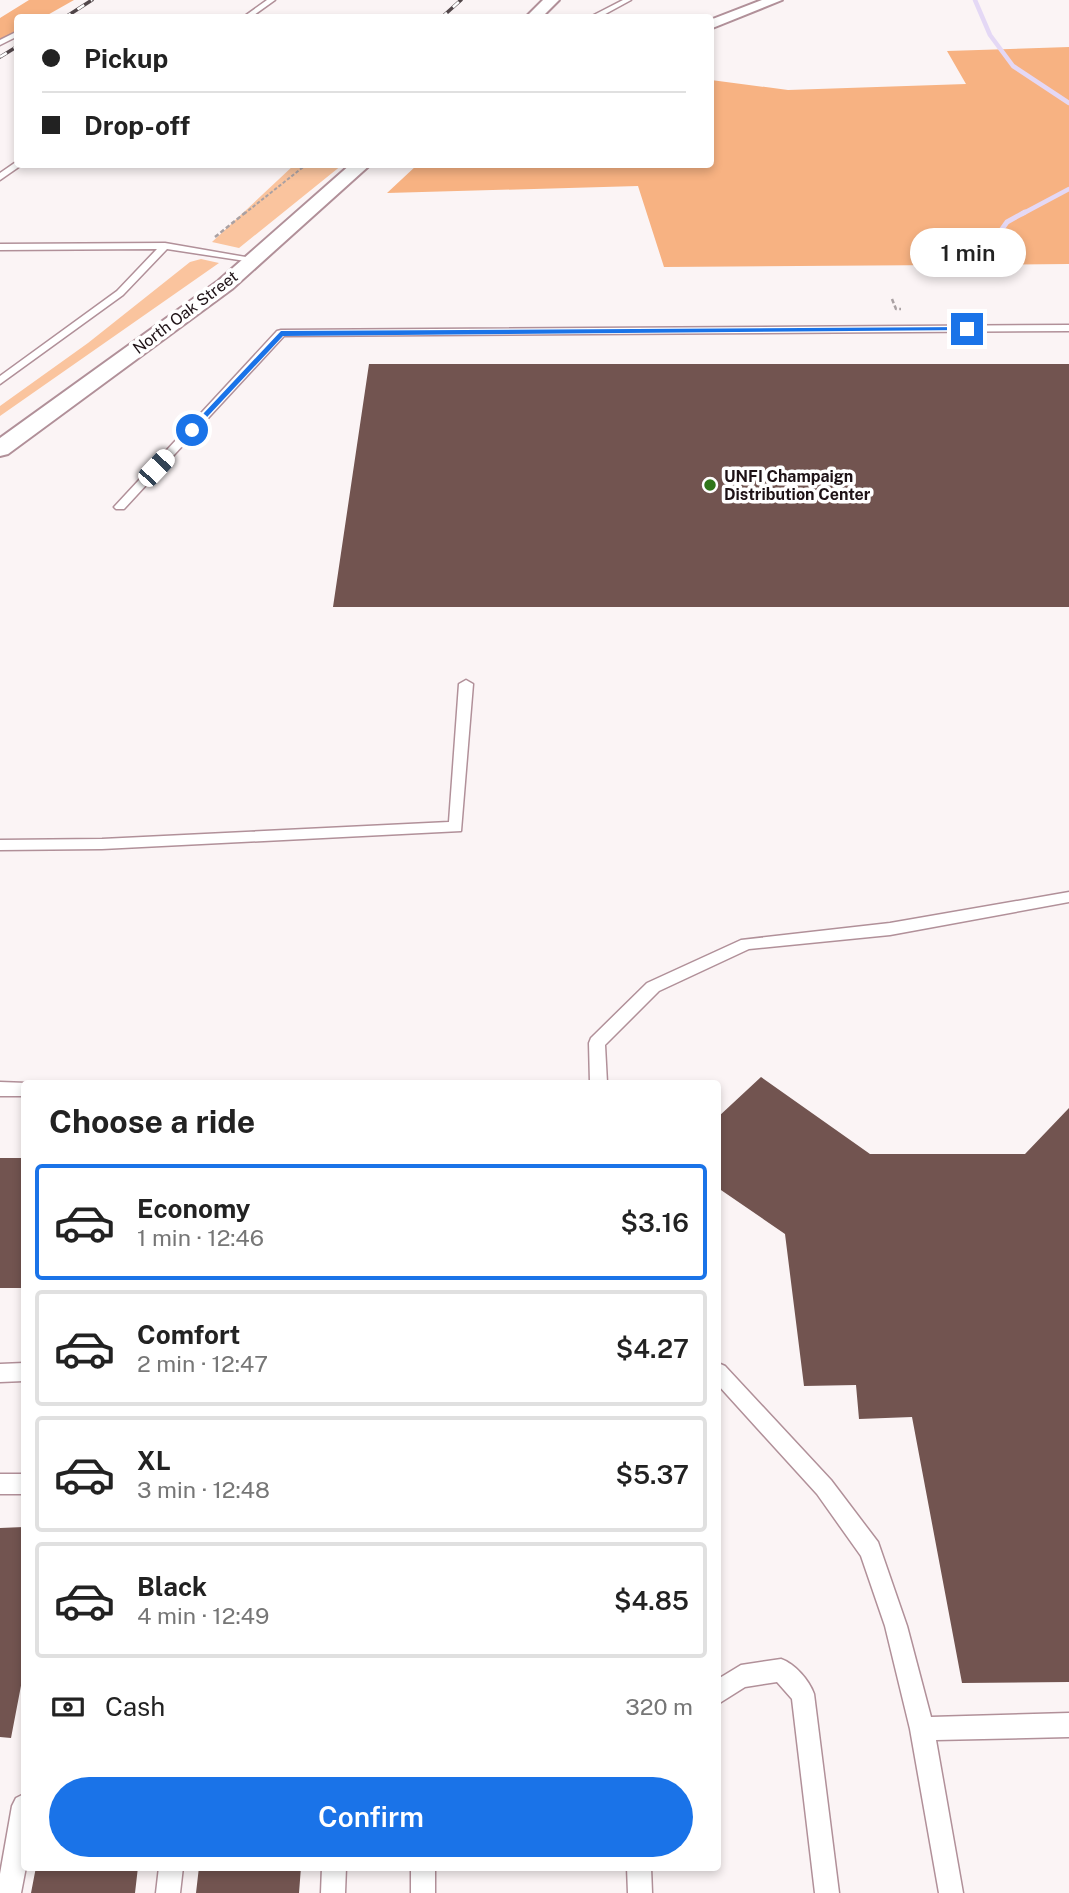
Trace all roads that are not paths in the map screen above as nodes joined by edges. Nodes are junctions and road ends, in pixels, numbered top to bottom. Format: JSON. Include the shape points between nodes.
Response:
{"nodes":[{"id":1,"x":272,"y":0,"type":"edge"},
{"id":2,"x":552,"y":0,"type":"edge"},
{"id":3,"x":636,"y":0,"type":"edge"},
{"id":4,"x":775,"y":0,"type":"edge"},
{"id":5,"x":627,"y":2,"type":"edge"},
{"id":6,"x":251,"y":14,"type":"edge"},
{"id":7,"x":536,"y":14,"type":"edge"},
{"id":8,"x":600,"y":14,"type":"edge"},
{"id":9,"x":714,"y":23,"type":"edge"},
{"id":10,"x":357,"y":168,"type":"edge"},
{"id":11,"x":165,"y":246,"type":"junction"},
{"id":12,"x":0,"y":247,"type":"edge"},
{"id":13,"x":252,"y":259,"type":"junction"},
{"id":14,"x":1069,"y":328,"type":"edge"},
{"id":15,"x":0,"y":381,"type":"edge"},
{"id":16,"x":0,"y":449,"type":"edge"},
{"id":17,"x":120,"y":507,"type":"dead end"},
{"id":18,"x":466,"y":684,"type":"dead end"},
{"id":19,"x":0,"y":845,"type":"edge"},
{"id":20,"x":1069,"y":897,"type":"edge"},
{"id":21,"x":598,"y":1080,"type":"edge"},
{"id":22,"x":0,"y":1088,"type":"edge"},
{"id":23,"x":21,"y":1089,"type":"edge"},
{"id":24,"x":21,"y":1372,"type":"edge"},
{"id":25,"x":0,"y":1373,"type":"edge"},
{"id":26,"x":721,"y":1375,"type":"edge"},
{"id":27,"x":0,"y":1484,"type":"edge"},
{"id":28,"x":21,"y":1484,"type":"edge"},
{"id":29,"x":721,"y":1691,"type":"edge"},
{"id":30,"x":1069,"y":1725,"type":"edge"},
{"id":31,"x":922,"y":1729,"type":"junction"},
{"id":32,"x":21,"y":1823,"type":"edge"},
{"id":33,"x":171,"y":1871,"type":"edge"},
{"id":34,"x":334,"y":1871,"type":"edge"},
{"id":35,"x":423,"y":1871,"type":"edge"},
{"id":36,"x":639,"y":1871,"type":"edge"},
{"id":37,"x":9,"y":1893,"type":"edge"},
{"id":38,"x":168,"y":1893,"type":"edge"},
{"id":39,"x":332,"y":1893,"type":"edge"},
{"id":40,"x":423,"y":1893,"type":"edge"},
{"id":41,"x":640,"y":1893,"type":"edge"},
{"id":42,"x":827,"y":1893,"type":"edge"},
{"id":43,"x":951,"y":1893,"type":"edge"}],
"edges":[{"from":1,"to":6,"type":"lane"},
{"from":2,"to":7,"type":"street"},
{"from":3,"to":5,"type":"lane"},
{"from":4,"to":9,"type":"street"},
{"from":5,"to":8,"type":"lane"},
{"from":10,"to":13,"type":"street","name":"North Oak Street"},
{"from":11,"to":12,"type":"lane"},
{"from":11,"to":13,"type":"lane"},
{"from":11,"to":15,"type":"lane","via":[[120,293]]},
{"from":13,"to":16,"type":"street","name":"North Oak Street","via":[[225,285]]},
{"from":14,"to":17,"type":"lane","via":[[281,333]]},
{"from":18,"to":19,"type":"lane","via":[[456,827]]},
{"from":20,"to":21,"type":"lane","via":[[890,929],[747,944],[653,988],[597,1043]]},
{"from":22,"to":23,"type":"lane"},
{"from":24,"to":25,"type":"lane"},
{"from":26,"to":31,"type":"lane","via":[[824,1487],[870,1550],[896,1626]]},
{"from":27,"to":28,"type":"lane"},
{"from":29,"to":42,"type":"lane","via":[[741,1676],[781,1670],[803,1694]]},
{"from":30,"to":31,"type":"lane"},
{"from":31,"to":43,"type":"lane"},
{"from":32,"to":37,"type":"lane"},
{"from":33,"to":38,"type":"lane"},
{"from":34,"to":39,"type":"lane"},
{"from":35,"to":40,"type":"lane"},
{"from":36,"to":41,"type":"lane"}]}
